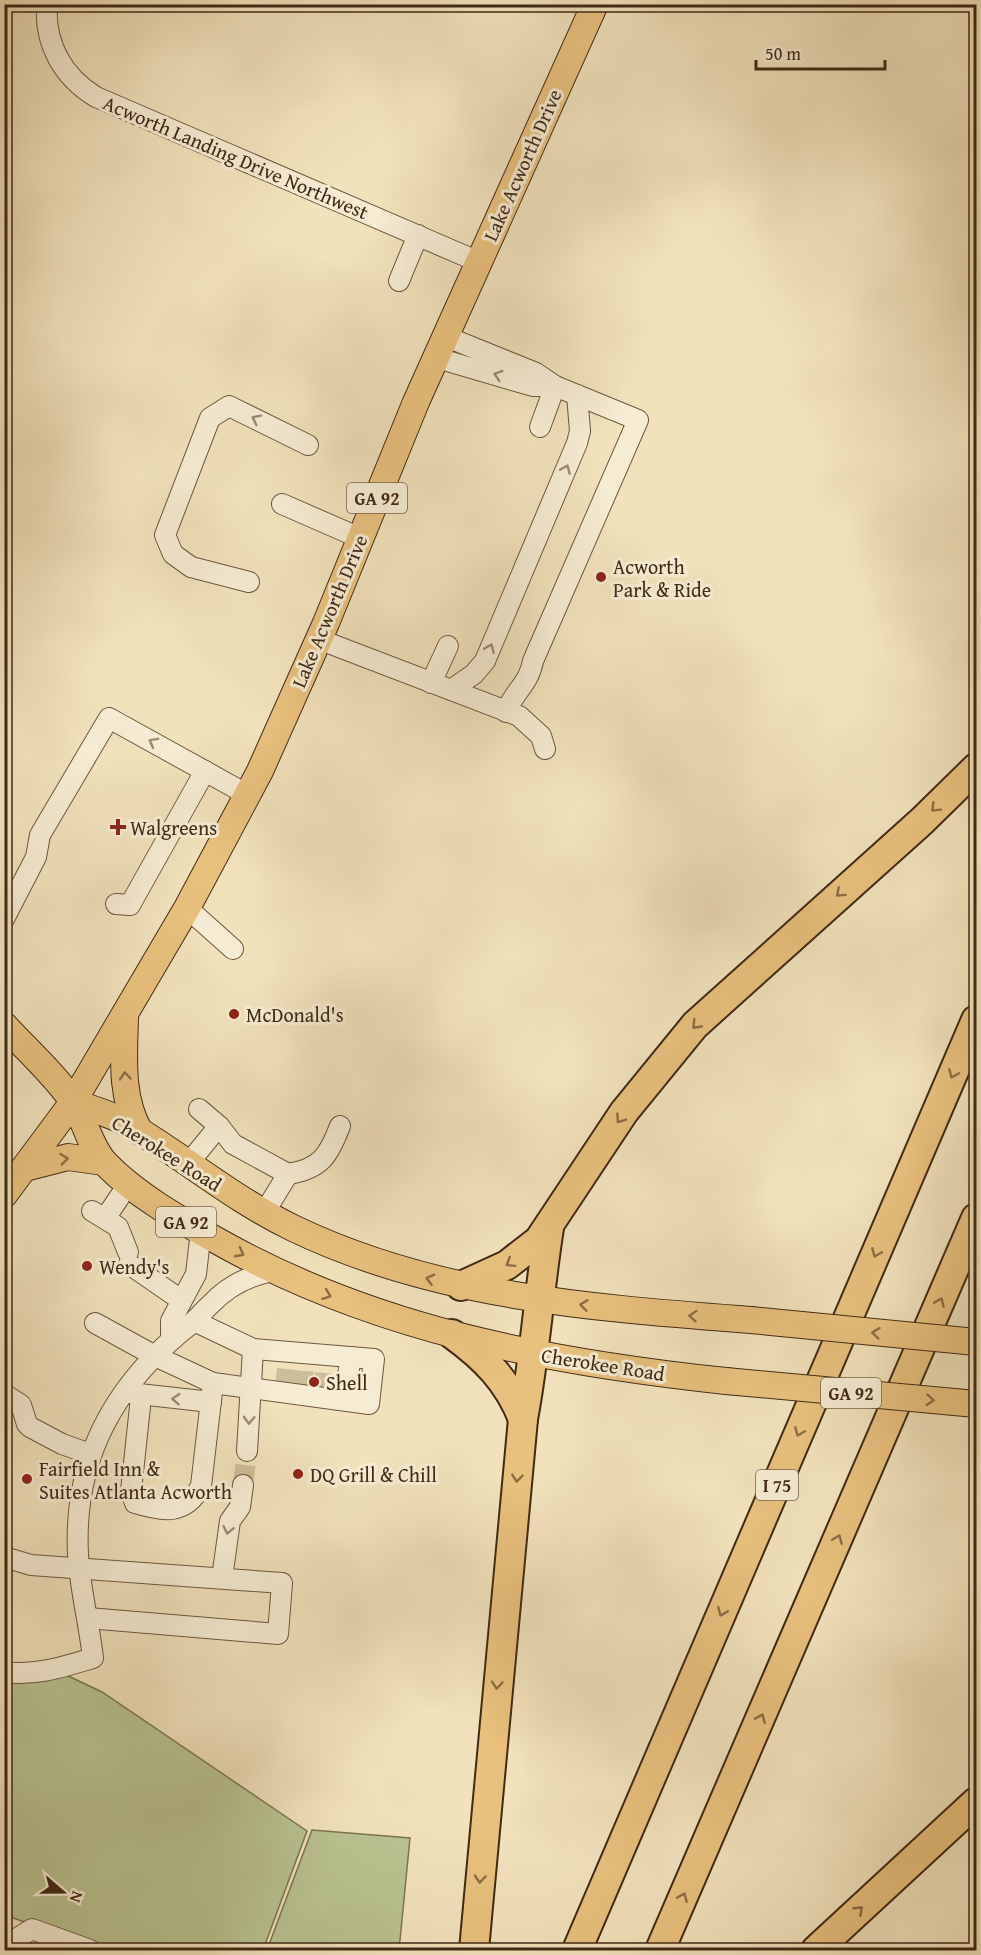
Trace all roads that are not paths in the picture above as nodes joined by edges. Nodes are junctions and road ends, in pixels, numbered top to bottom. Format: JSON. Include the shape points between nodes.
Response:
{"nodes":[{"id":1,"x":48,"y":4,"type":"edge"},
{"id":2,"x":595,"y":4,"type":"edge"},
{"id":3,"x":418,"y":235,"type":"junction"},
{"id":4,"x":479,"y":261,"type":"junction"},
{"id":5,"x":399,"y":282,"type":"dead end"},
{"id":6,"x":442,"y":348,"type":"junction"},
{"id":7,"x":555,"y":386,"type":"junction"},
{"id":8,"x":577,"y":395,"type":"junction"},
{"id":9,"x":540,"y":427,"type":"dead end"},
{"id":10,"x":308,"y":446,"type":"dead end"},
{"id":11,"x":282,"y":504,"type":"dead end"},
{"id":12,"x":360,"y":538,"type":"junction"},
{"id":13,"x":246,"y":582,"type":"dead end"},
{"id":14,"x":318,"y":639,"type":"junction"},
{"id":15,"x":448,"y":646,"type":"dead end"},
{"id":16,"x":431,"y":682,"type":"junction"},
{"id":17,"x":451,"y":690,"type":"junction"},
{"id":18,"x":506,"y":712,"type":"junction"},
{"id":19,"x":545,"y":749,"type":"dead end"},
{"id":20,"x":976,"y":768,"type":"edge"},
{"id":21,"x":205,"y":771,"type":"junction"},
{"id":22,"x":248,"y":795,"type":"junction"},
{"id":23,"x":117,"y":904,"type":"dead end"},
{"id":24,"x":187,"y":908,"type":"junction"},
{"id":25,"x":4,"y":919,"type":"edge"},
{"id":26,"x":232,"y":949,"type":"dead end"},
{"id":27,"x":125,"y":1014,"type":"junction"},
{"id":28,"x":976,"y":1020,"type":"edge"},
{"id":29,"x":4,"y":1025,"type":"edge"},
{"id":30,"x":73,"y":1102,"type":"junction"},
{"id":31,"x":199,"y":1109,"type":"dead end"},
{"id":32,"x":219,"y":1126,"type":"junction"},
{"id":33,"x":340,"y":1126,"type":"dead end"},
{"id":34,"x":140,"y":1132,"type":"junction"},
{"id":35,"x":104,"y":1162,"type":"junction"},
{"id":36,"x":187,"y":1165,"type":"junction"},
{"id":37,"x":25,"y":1168,"type":"junction"},
{"id":38,"x":288,"y":1174,"type":"junction"},
{"id":39,"x":129,"y":1183,"type":"junction"},
{"id":40,"x":4,"y":1195,"type":"edge"},
{"id":41,"x":264,"y":1213,"type":"junction"},
{"id":42,"x":976,"y":1218,"type":"edge"},
{"id":43,"x":549,"y":1228,"type":"junction"},
{"id":44,"x":201,"y":1231,"type":"junction"},
{"id":45,"x":274,"y":1271,"type":"junction"},
{"id":46,"x":461,"y":1286,"type":"junction"},
{"id":47,"x":182,"y":1300,"type":"junction"},
{"id":48,"x":539,"y":1300,"type":"junction"},
{"id":49,"x":194,"y":1322,"type":"junction"},
{"id":50,"x":95,"y":1323,"type":"dead end"},
{"id":51,"x":452,"y":1334,"type":"junction"},
{"id":52,"x":171,"y":1340,"type":"junction"},
{"id":53,"x":976,"y":1342,"type":"edge"},
{"id":54,"x":254,"y":1349,"type":"junction"},
{"id":55,"x":535,"y":1354,"type":"junction"},
{"id":56,"x":155,"y":1356,"type":"junction"},
{"id":57,"x":250,"y":1388,"type":"junction"},
{"id":58,"x":212,"y":1392,"type":"junction"},
{"id":59,"x":4,"y":1394,"type":"edge"},
{"id":60,"x":133,"y":1394,"type":"junction"},
{"id":61,"x":976,"y":1404,"type":"edge"},
{"id":62,"x":523,"y":1419,"type":"junction"},
{"id":63,"x":248,"y":1451,"type":"tunnel mouth"},
{"id":64,"x":90,"y":1454,"type":"junction"},
{"id":65,"x":243,"y":1485,"type":"tunnel mouth"},
{"id":66,"x":4,"y":1557,"type":"edge"},
{"id":67,"x":79,"y":1568,"type":"junction"},
{"id":68,"x":222,"y":1578,"type":"junction"},
{"id":69,"x":88,"y":1618,"type":"junction"},
{"id":70,"x":4,"y":1672,"type":"edge"},
{"id":71,"x":976,"y":1802,"type":"edge"},
{"id":72,"x":4,"y":1943,"type":"edge"},
{"id":73,"x":90,"y":1950,"type":"edge"},
{"id":74,"x":474,"y":1950,"type":"edge"},
{"id":75,"x":577,"y":1950,"type":"edge"},
{"id":76,"x":660,"y":1950,"type":"edge"},
{"id":77,"x":816,"y":1950,"type":"edge"}],
"edges":[{"from":1,"to":3,"type":"street","name":"Acworth Landing Drive Northwest","via":[[47,26],[57,56],[78,86]]},
{"from":2,"to":4,"type":"main road","name":"Lake Acworth Drive","number":"GA 92"},
{"from":3,"to":4,"type":"street","name":"Acworth Landing Drive Northwest"},
{"from":3,"to":5,"type":"street"},
{"from":4,"to":6,"type":"main road","name":"Lake Acworth Drive","number":"GA 92"},
{"from":7,"to":6,"type":"street","one_way":true,"via":[[533,386]]},
{"from":6,"to":12,"type":"main road","name":"Lake Acworth Drive","number":"GA 92"},
{"from":7,"to":8,"type":"street"},
{"from":7,"to":9,"type":"street"},
{"from":17,"to":8,"type":"street","one_way":true,"via":[[474,674],[489,650],[578,443]]},
{"from":8,"to":18,"type":"street","via":[[638,420],[533,661],[530,677]]},
{"from":10,"to":13,"type":"street","one_way":true,"via":[[229,405],[210,418],[165,534],[173,554],[191,567]]},
{"from":11,"to":12,"type":"street"},
{"from":12,"to":14,"type":"main road","name":"Lake Acworth Drive","number":"GA 92"},
{"from":14,"to":16,"type":"street"},
{"from":14,"to":22,"type":"main road","name":"Lake Acworth Drive","number":"GA 92"},
{"from":15,"to":16,"type":"street"},
{"from":16,"to":17,"type":"street"},
{"from":17,"to":18,"type":"street"},
{"from":18,"to":19,"type":"street","via":[[519,716],[541,736]]},
{"from":20,"to":43,"type":"highway","one_way":true,"via":[[695,1025],[624,1112]]},
{"from":21,"to":22,"type":"street"},
{"from":21,"to":23,"type":"street","via":[[130,905]]},
{"from":21,"to":25,"type":"street","one_way":true,"via":[[109,718],[40,835],[36,857]]},
{"from":22,"to":24,"type":"main road","name":"Lake Acworth Drive","number":"GA 92"},
{"from":24,"to":26,"type":"street"},
{"from":24,"to":27,"type":"main road","name":"Lake Acworth Drive","number":"GA 92"},
{"from":27,"to":30,"type":"main road","name":"Lake Acworth Drive","number":"GA 92"},
{"from":34,"to":27,"type":"main road","one_way":true,"via":[[129,1108],[124,1075]]},
{"from":28,"to":75,"type":"highway","number":"I 75","one_way":true},
{"from":29,"to":30,"type":"main road"},
{"from":30,"to":34,"type":"main road","name":"Cherokee Road","number":"GA 92"},
{"from":30,"to":35,"type":"main road","name":"Cherokee Road","number":"GA 92"},
{"from":30,"to":37,"type":"main road","name":"Lake Acworth Drive"},
{"from":31,"to":32,"type":"street"},
{"from":32,"to":36,"type":"street"},
{"from":32,"to":38,"type":"street","via":[[233,1144]]},
{"from":33,"to":38,"type":"street","via":[[333,1146],[316,1166]]},
{"from":34,"to":36,"type":"main road","name":"Cherokee Road","number":"GA 92"},
{"from":37,"to":35,"type":"main road","one_way":true,"via":[[68,1158]]},
{"from":35,"to":39,"type":"main road","name":"Cherokee Road","number":"GA 92"},
{"from":36,"to":41,"type":"main road","name":"Cherokee Road","number":"GA 92"},
{"from":37,"to":40,"type":"main road","name":"Lake Acworth Drive"},
{"from":38,"to":41,"type":"street"},
{"from":39,"to":44,"type":"main road","name":"Cherokee Road","number":"GA 92"},
{"from":39,"to":47,"type":"street","via":[[99,1214],[118,1227],[128,1258]]},
{"from":46,"to":41,"type":"main road","name":"Cherokee Road","number":"GA 92","one_way":true,"via":[[382,1264]]},
{"from":76,"to":42,"type":"highway","one_way":true},
{"from":43,"to":46,"type":"highway","one_way":true,"via":[[507,1265]]},
{"from":43,"to":48,"type":"highway"},
{"from":44,"to":45,"type":"main road","name":"Cherokee Road","number":"GA 92","one_way":true},
{"from":44,"to":47,"type":"street","via":[[196,1274]]},
{"from":45,"to":49,"type":"street","via":[[232,1286]]},
{"from":45,"to":51,"type":"main road","name":"Cherokee Road","number":"GA 92","one_way":true,"via":[[355,1306]]},
{"from":46,"to":48,"type":"main road","name":"Cherokee Road","number":"GA 92"},
{"from":47,"to":52,"type":"street","via":[[171,1321]]},
{"from":53,"to":48,"type":"main road","name":"Cherokee Road","number":"GA 92","one_way":true,"bridge":true},
{"from":48,"to":55,"type":"highway"},
{"from":49,"to":52,"type":"street"},
{"from":49,"to":54,"type":"street"},
{"from":50,"to":56,"type":"street"},
{"from":51,"to":55,"type":"main road","name":"Cherokee Road","number":"GA 92"},
{"from":51,"to":62,"type":"highway","via":[[500,1376]]},
{"from":52,"to":56,"type":"street"},
{"from":54,"to":57,"type":"street"},
{"from":54,"to":57,"type":"street","via":[[297,1361],[349,1366],[374,1359],[369,1404]]},
{"from":55,"to":61,"type":"main road","name":"Cherokee Road","number":"GA 92","one_way":true,"bridge":true,"via":[[632,1371]]},
{"from":55,"to":62,"type":"highway"},
{"from":56,"to":58,"type":"street"},
{"from":56,"to":60,"type":"street"},
{"from":57,"to":58,"type":"street"},
{"from":57,"to":63,"type":"street","one_way":true},
{"from":58,"to":60,"type":"street","one_way":true},
{"from":58,"to":60,"type":"street","via":[[201,1486],[193,1501],[182,1509],[135,1503],[131,1491]]},
{"from":59,"to":64,"type":"street","via":[[21,1405],[30,1427]]},
{"from":60,"to":64,"type":"street","via":[[113,1405]]},
{"from":62,"to":74,"type":"highway","one_way":true},
{"from":64,"to":67,"type":"street","via":[[80,1505]]},
{"from":65,"to":68,"type":"street","one_way":true,"via":[[240,1507],[230,1521]]},
{"from":66,"to":67,"type":"street","via":[[21,1564]]},
{"from":67,"to":68,"type":"street"},
{"from":67,"to":69,"type":"street"},
{"from":68,"to":69,"type":"street","via":[[282,1583],[278,1634]]},
{"from":69,"to":70,"type":"street","via":[[93,1658],[57,1669],[25,1674]]},
{"from":77,"to":71,"type":"highway","one_way":true},
{"from":72,"to":73,"type":"street","via":[[32,1929]]}]}
